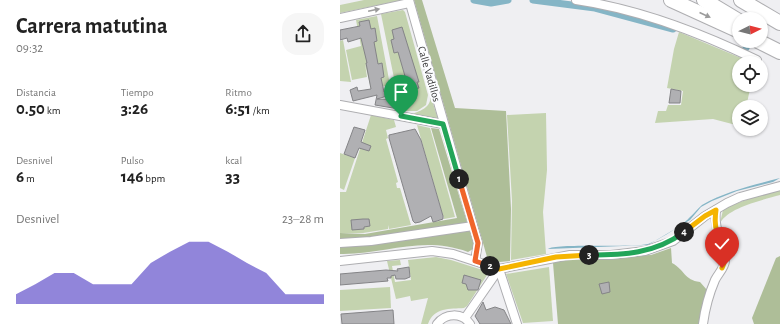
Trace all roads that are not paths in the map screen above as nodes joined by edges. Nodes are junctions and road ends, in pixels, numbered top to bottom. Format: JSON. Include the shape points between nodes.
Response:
{"nodes":[{"id":1,"x":576,"y":0,"type":"edge"},
{"id":2,"x":671,"y":0,"type":"edge"},
{"id":3,"x":704,"y":0,"type":"edge"},
{"id":4,"x":741,"y":0,"type":"edge"},
{"id":5,"x":409,"y":2,"type":"edge"},
{"id":6,"x":732,"y":17,"type":"edge"},
{"id":7,"x":340,"y":18,"type":"edge"},
{"id":8,"x":780,"y":23,"type":"edge"},
{"id":9,"x":732,"y":28,"type":"edge"},
{"id":10,"x":768,"y":38,"type":"edge"},
{"id":11,"x":780,"y":45,"type":"edge"},
{"id":12,"x":768,"y":46,"type":"edge"},
{"id":13,"x":780,"y":52,"type":"edge"},
{"id":14,"x":748,"y":56,"type":"edge"},
{"id":15,"x":340,"y":105,"type":"edge"},
{"id":16,"x":443,"y":124,"type":"junction"},
{"id":17,"x":780,"y":186,"type":"edge"},
{"id":18,"x":716,"y":210,"type":"junction"},
{"id":19,"x":472,"y":226,"type":"junction"},
{"id":20,"x":340,"y":243,"type":"edge"},
{"id":21,"x":340,"y":261,"type":"edge"},
{"id":22,"x":475,"y":261,"type":"junction"},
{"id":23,"x":499,"y":269,"type":"junction"},
{"id":24,"x":468,"y":321,"type":"edge"},
{"id":25,"x":437,"y":324,"type":"edge"},
{"id":26,"x":517,"y":324,"type":"edge"},
{"id":27,"x":703,"y":324,"type":"edge"}],
"edges":[{"from":1,"to":14,"type":"street","via":[[622,9],[663,21],[705,36]]},
{"from":2,"to":9,"type":"highway","one_way":true},
{"from":3,"to":6,"type":"highway"},
{"from":4,"to":8,"type":"highway"},
{"from":7,"to":5,"type":"street","one_way":true},
{"from":5,"to":16,"type":"street","name":"Calle Vadillos"},
{"from":10,"to":11,"type":"highway"},
{"from":12,"to":13,"type":"highway"},
{"from":15,"to":16,"type":"street"},
{"from":16,"to":19,"type":"street","name":"Calle Vadillos"},
{"from":17,"to":18,"type":"street","via":[[740,197]]},
{"from":18,"to":23,"type":"street","via":[[673,241],[645,251],[611,255],[570,255]]},
{"from":18,"to":27,"type":"street","via":[[716,231],[725,253],[725,262],[708,298]]},
{"from":19,"to":20,"type":"street"},
{"from":19,"to":22,"type":"street","name":"Calle Vadillos","via":[[478,243]]},
{"from":21,"to":22,"type":"street","via":[[432,251]]},
{"from":22,"to":23,"type":"street"},
{"from":23,"to":24,"type":"street"},
{"from":23,"to":26,"type":"street"},
{"from":24,"to":25,"type":"street","via":[[454,315],[446,316]]}]}
